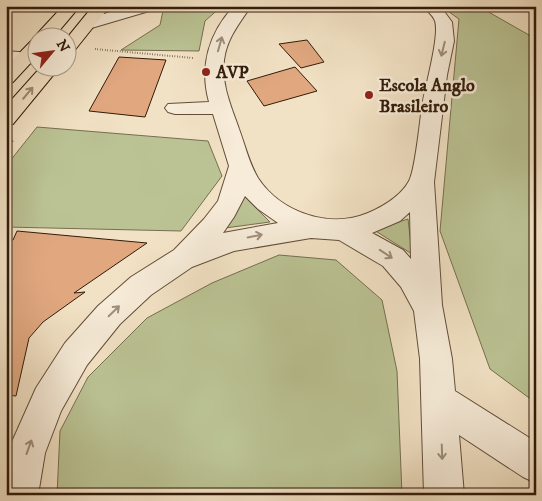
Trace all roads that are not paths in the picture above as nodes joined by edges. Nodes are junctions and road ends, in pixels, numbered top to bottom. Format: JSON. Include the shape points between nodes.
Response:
{"nodes":[{"id":1,"x":72,"y":6,"type":"edge"},
{"id":2,"x":102,"y":6,"type":"edge"},
{"id":3,"x":150,"y":6,"type":"edge"},
{"id":4,"x":243,"y":6,"type":"edge"},
{"id":5,"x":431,"y":6,"type":"edge"},
{"id":6,"x":88,"y":24,"type":"junction"},
{"id":7,"x":52,"y":28,"type":"edge"},
{"id":8,"x":78,"y":36,"type":"edge"},
{"id":9,"x":28,"y":54,"type":"edge"},
{"id":10,"x":6,"y":56,"type":"edge"},
{"id":11,"x":25,"y":57,"type":"junction"},
{"id":12,"x":6,"y":78,"type":"edge"},
{"id":13,"x":42,"y":78,"type":"edge"},
{"id":14,"x":175,"y":108,"type":"dead end"},
{"id":15,"x":222,"y":108,"type":"junction"},
{"id":16,"x":6,"y":120,"type":"edge"},
{"id":17,"x":240,"y":167,"type":"junction"},
{"id":18,"x":422,"y":182,"type":"junction"},
{"id":19,"x":311,"y":228,"type":"junction"},
{"id":20,"x":343,"y":230,"type":"junction"},
{"id":21,"x":182,"y":259,"type":"junction"},
{"id":22,"x":428,"y":309,"type":"junction"},
{"id":23,"x":440,"y":402,"type":"junction"},
{"id":24,"x":536,"y":464,"type":"edge"},
{"id":25,"x":18,"y":495,"type":"edge"},
{"id":26,"x":444,"y":495,"type":"edge"}],
"edges":[{"from":1,"to":7,"type":"main road"},
{"from":2,"to":6,"type":"main road"},
{"from":3,"to":6,"type":"street"},
{"from":15,"to":4,"type":"street","one_way":true,"via":[[214,79],[216,60],[224,29]]},
{"from":5,"to":18,"type":"street","one_way":true,"via":[[440,15],[446,31]]},
{"from":6,"to":8,"type":"main road"},
{"from":9,"to":11,"type":"main road"},
{"from":10,"to":11,"type":"street"},
{"from":11,"to":12,"type":"main road"},
{"from":16,"to":13,"type":"main road","one_way":true},
{"from":14,"to":15,"type":"street"},
{"from":15,"to":17,"type":"street"},
{"from":17,"to":19,"type":"street","via":[[252,188],[266,202],[282,215]]},
{"from":17,"to":21,"type":"street","via":[[235,193],[225,212]]},
{"from":18,"to":20,"type":"street","via":[[407,202],[391,214]]},
{"from":18,"to":22,"type":"street"},
{"from":19,"to":20,"type":"street"},
{"from":21,"to":19,"type":"street","one_way":true,"via":[[231,241]]},
{"from":20,"to":22,"type":"street","one_way":true,"via":[[393,258],[411,278]]},
{"from":25,"to":21,"type":"street","one_way":true,"via":[[26,453],[44,409],[76,354],[109,315],[141,286]]},
{"from":22,"to":23,"type":"street"},
{"from":23,"to":24,"type":"street"},
{"from":23,"to":26,"type":"street","one_way":true}]}
